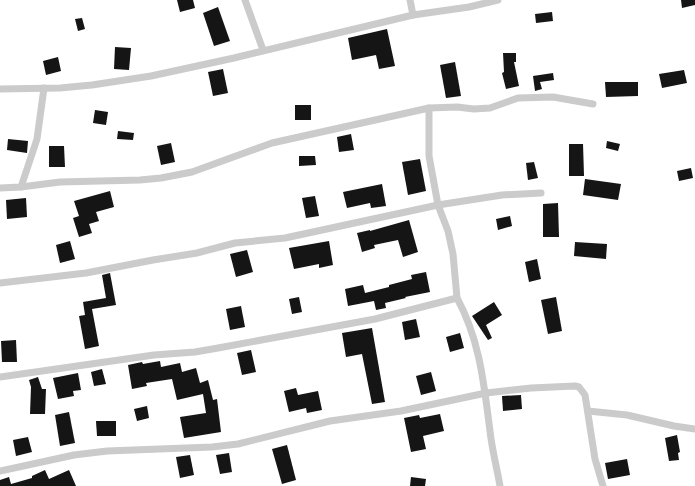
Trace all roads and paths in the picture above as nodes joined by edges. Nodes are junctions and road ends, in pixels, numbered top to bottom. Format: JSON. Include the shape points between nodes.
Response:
{"nodes":[{"id":1,"x":245,"y":0,"type":"edge"},
{"id":2,"x":410,"y":0,"type":"edge"},
{"id":3,"x":498,"y":0,"type":"edge"},
{"id":4,"x":413,"y":15,"type":"junction"},
{"id":5,"x":264,"y":50,"type":"junction"},
{"id":6,"x":44,"y":88,"type":"dead end"},
{"id":7,"x":0,"y":89,"type":"edge"},
{"id":8,"x":593,"y":104,"type":"dead end"},
{"id":9,"x":429,"y":108,"type":"junction"},
{"id":10,"x":20,"y":187,"type":"junction"},
{"id":11,"x":0,"y":188,"type":"edge"},
{"id":12,"x":541,"y":193,"type":"dead end"},
{"id":13,"x":438,"y":205,"type":"junction"},
{"id":14,"x":0,"y":284,"type":"edge"},
{"id":15,"x":457,"y":298,"type":"junction"},
{"id":16,"x":0,"y":377,"type":"edge"},
{"id":17,"x":486,"y":393,"type":"junction"},
{"id":18,"x":588,"y":411,"type":"junction"},
{"id":19,"x":695,"y":429,"type":"edge"},
{"id":20,"x":0,"y":472,"type":"edge"},
{"id":21,"x":500,"y":486,"type":"edge"},
{"id":22,"x":603,"y":486,"type":"edge"}],
"edges":[{"from":1,"to":5,"type":"street"},
{"from":2,"to":4,"type":"street"},
{"from":3,"to":4,"type":"street"},
{"from":4,"to":5,"type":"street"},
{"from":5,"to":7,"type":"street","via":[[151,76],[92,85]]},
{"from":6,"to":10,"type":"street","via":[[37,139]]},
{"from":8,"to":9,"type":"street","via":[[553,97],[518,98],[490,108]]},
{"from":9,"to":10,"type":"street","via":[[272,143],[192,172],[140,180],[60,182]]},
{"from":9,"to":13,"type":"street","via":[[429,156]]},
{"from":10,"to":11,"type":"street"},
{"from":12,"to":13,"type":"street"},
{"from":13,"to":14,"type":"street","via":[[285,238],[235,243],[197,253],[86,273]]},
{"from":13,"to":15,"type":"street","via":[[453,254]]},
{"from":15,"to":16,"type":"street","via":[[375,319],[195,352],[154,354]]},
{"from":15,"to":17,"type":"street","via":[[477,351]]},
{"from":17,"to":18,"type":"street","via":[[575,386],[583,391]]},
{"from":17,"to":20,"type":"street","via":[[401,411],[330,421],[238,444],[107,451],[74,455]]},
{"from":17,"to":21,"type":"street"},
{"from":18,"to":19,"type":"street","via":[[627,415]]},
{"from":18,"to":22,"type":"street","via":[[595,460]]}]}
